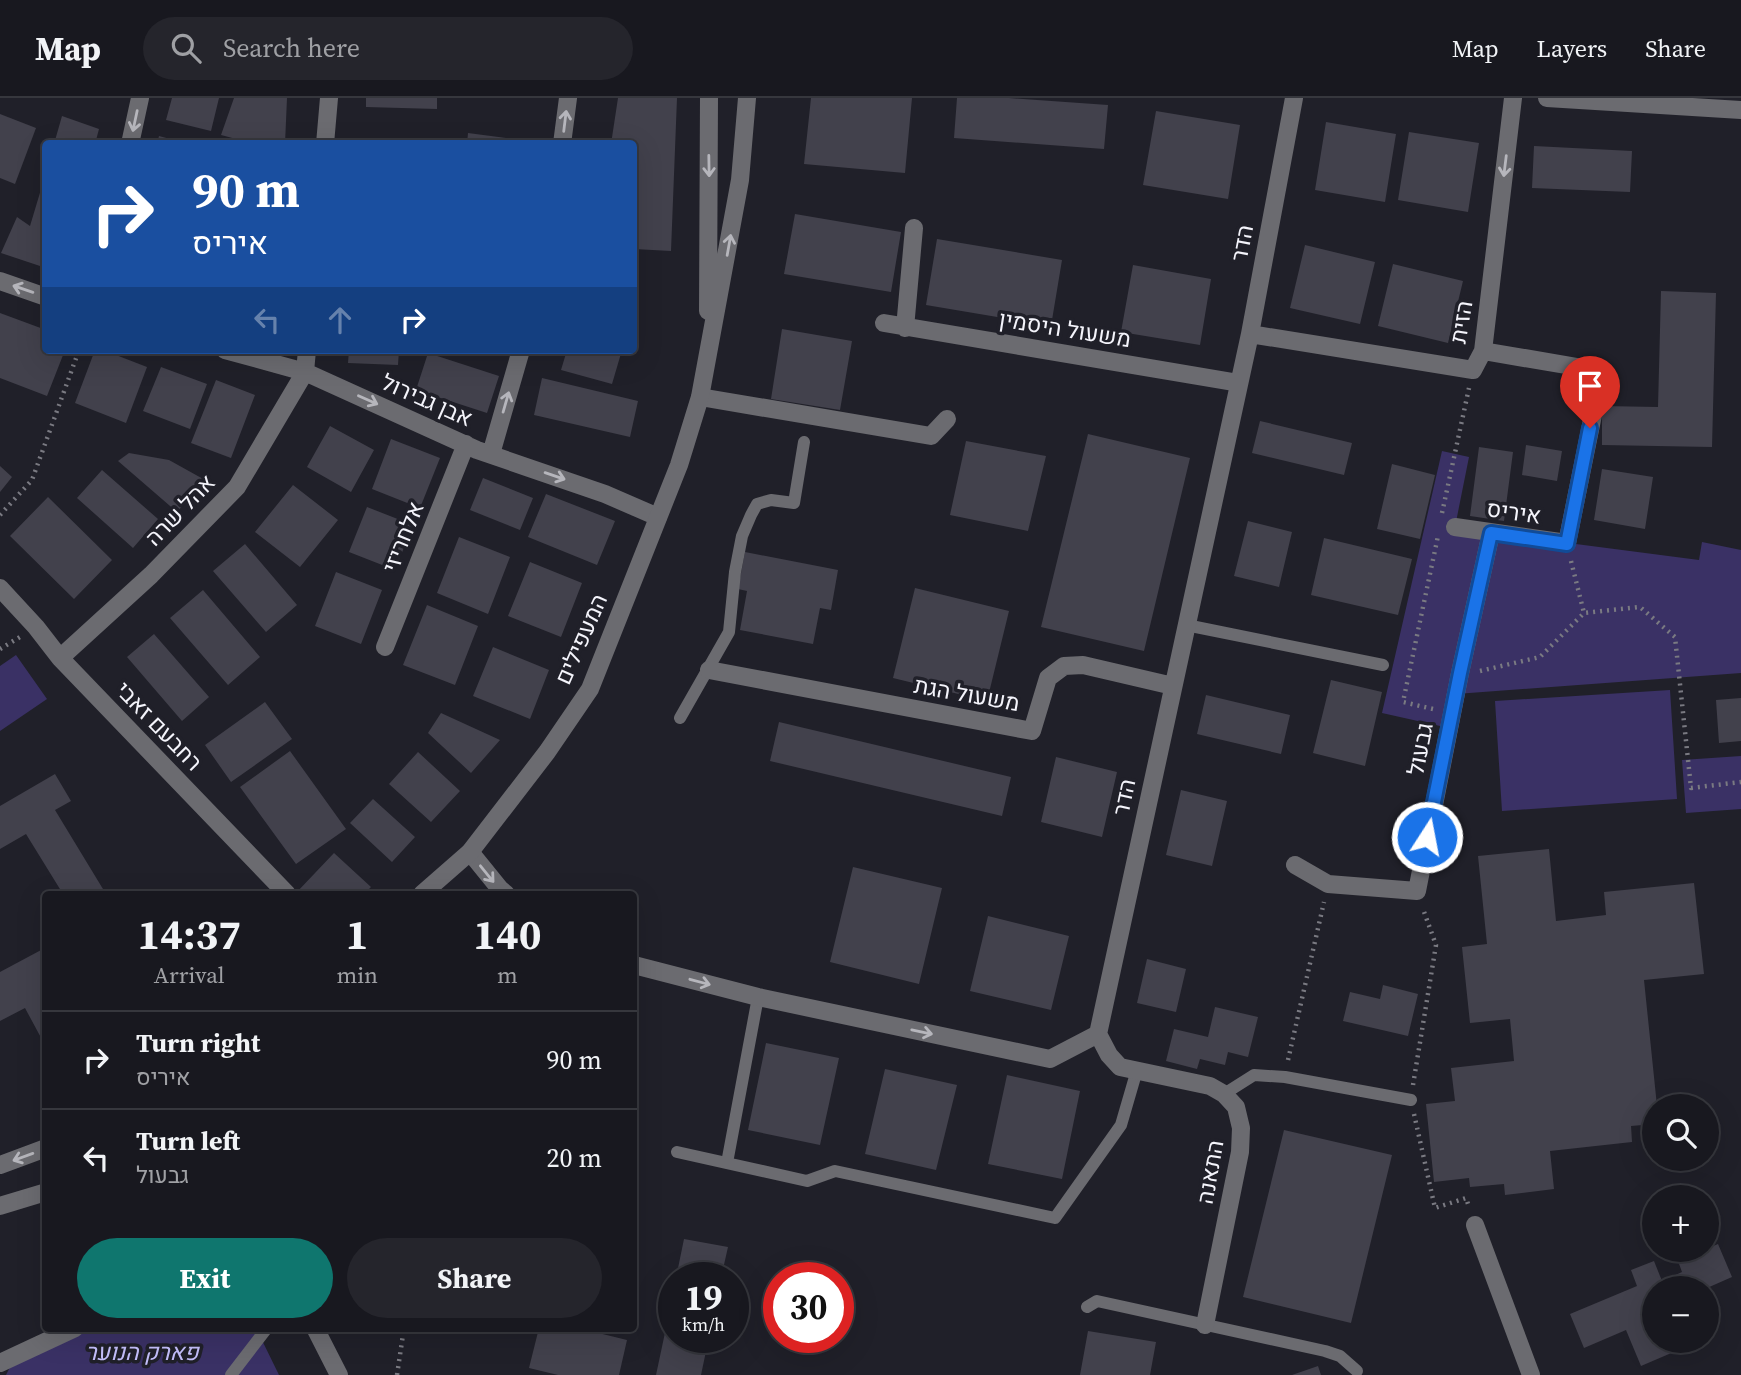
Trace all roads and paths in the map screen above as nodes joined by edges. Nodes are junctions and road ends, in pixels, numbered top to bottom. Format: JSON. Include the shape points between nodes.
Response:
{"nodes":[{"id":1,"x":140,"y":98,"type":"edge"},
{"id":2,"x":329,"y":98,"type":"edge"},
{"id":3,"x":568,"y":98,"type":"edge"},
{"id":4,"x":709,"y":98,"type":"edge"},
{"id":5,"x":747,"y":98,"type":"edge"},
{"id":6,"x":1294,"y":98,"type":"edge"},
{"id":7,"x":1513,"y":98,"type":"edge"},
{"id":8,"x":1547,"y":98,"type":"edge"},
{"id":9,"x":1741,"y":110,"type":"edge"},
{"id":10,"x":131,"y":140,"type":"edge"},
{"id":11,"x":325,"y":140,"type":"edge"},
{"id":12,"x":563,"y":140,"type":"edge"},
{"id":13,"x":914,"y":228,"type":"dead end"},
{"id":14,"x":0,"y":281,"type":"edge"},
{"id":15,"x":42,"y":296,"type":"edge"},
{"id":16,"x":884,"y":323,"type":"dead end"},
{"id":17,"x":905,"y":328,"type":"junction"},
{"id":18,"x":1250,"y":334,"type":"junction"},
{"id":19,"x":1483,"y":351,"type":"junction"},
{"id":20,"x":78,"y":354,"type":"edge"},
{"id":21,"x":240,"y":354,"type":"edge"},
{"id":22,"x":307,"y":354,"type":"edge"},
{"id":23,"x":520,"y":354,"type":"edge"},
{"id":24,"x":708,"y":360,"type":"junction"},
{"id":25,"x":1473,"y":370,"type":"junction"},
{"id":26,"x":305,"y":372,"type":"junction"},
{"id":27,"x":1239,"y":383,"type":"junction"},
{"id":28,"x":700,"y":397,"type":"junction"},
{"id":29,"x":947,"y":419,"type":"dead end"},
{"id":30,"x":804,"y":442,"type":"dead end"},
{"id":31,"x":466,"y":444,"type":"junction"},
{"id":32,"x":491,"y":454,"type":"junction"},
{"id":33,"x":0,"y":515,"type":"edge"},
{"id":34,"x":658,"y":517,"type":"junction"},
{"id":35,"x":1455,"y":527,"type":"dead end"},
{"id":36,"x":1491,"y":533,"type":"junction"},
{"id":37,"x":1567,"y":544,"type":"junction"},
{"id":38,"x":0,"y":588,"type":"edge"},
{"id":39,"x":1584,"y":613,"type":"junction"},
{"id":40,"x":1186,"y":625,"type":"junction"},
{"id":41,"x":385,"y":647,"type":"dead end"},
{"id":42,"x":60,"y":658,"type":"junction"},
{"id":43,"x":1383,"y":665,"type":"dead end"},
{"id":44,"x":709,"y":670,"type":"junction"},
{"id":45,"x":1459,"y":677,"type":"junction"},
{"id":46,"x":1173,"y":685,"type":"junction"},
{"id":47,"x":1452,"y":713,"type":"junction"},
{"id":48,"x":680,"y":718,"type":"dead end"},
{"id":49,"x":1741,"y":782,"type":"edge"},
{"id":50,"x":470,"y":852,"type":"junction"},
{"id":51,"x":1295,"y":865,"type":"dead end"},
{"id":52,"x":1328,"y":884,"type":"junction"},
{"id":53,"x":284,"y":891,"type":"edge"},
{"id":54,"x":425,"y":891,"type":"edge"},
{"id":55,"x":502,"y":891,"type":"edge"},
{"id":56,"x":1417,"y":891,"type":"junction"},
{"id":57,"x":637,"y":966,"type":"edge"},
{"id":58,"x":758,"y":997,"type":"junction"},
{"id":59,"x":1098,"y":1034,"type":"junction"},
{"id":60,"x":1137,"y":1070,"type":"junction"},
{"id":61,"x":1285,"y":1077,"type":"junction"},
{"id":62,"x":1224,"y":1094,"type":"junction"},
{"id":63,"x":1411,"y":1100,"type":"junction"},
{"id":64,"x":42,"y":1149,"type":"edge"},
{"id":65,"x":677,"y":1152,"type":"dead end"},
{"id":66,"x":727,"y":1163,"type":"junction"},
{"id":67,"x":0,"y":1165,"type":"edge"},
{"id":68,"x":42,"y":1193,"type":"edge"},
{"id":69,"x":0,"y":1206,"type":"edge"},
{"id":70,"x":1475,"y":1224,"type":"joint"},
{"id":71,"x":1087,"y":1307,"type":"dead end"},
{"id":72,"x":1205,"y":1325,"type":"junction"},
{"id":73,"x":66,"y":1332,"type":"edge"},
{"id":74,"x":264,"y":1332,"type":"edge"},
{"id":75,"x":316,"y":1332,"type":"edge"},
{"id":76,"x":403,"y":1332,"type":"edge"},
{"id":77,"x":0,"y":1363,"type":"edge"},
{"id":78,"x":1357,"y":1371,"type":"dead end"},
{"id":79,"x":231,"y":1375,"type":"edge"},
{"id":80,"x":339,"y":1375,"type":"edge"},
{"id":81,"x":397,"y":1375,"type":"edge"},
{"id":82,"x":1531,"y":1375,"type":"edge"}],
"edges":[{"from":1,"to":10,"type":"street","one_way":true},
{"from":2,"to":11,"type":"street"},
{"from":12,"to":3,"type":"street","one_way":true},
{"from":4,"to":24,"type":"street","name":"המעפילים","one_way":true},
{"from":24,"to":5,"type":"street","name":"המעפילים","one_way":true,"via":[[740,180]]},
{"from":6,"to":18,"type":"street","name":"הדר"},
{"from":7,"to":19,"type":"street","name":"הזית","one_way":true},
{"from":8,"to":9,"type":"street"},
{"from":13,"to":17,"type":"street"},
{"from":15,"to":14,"type":"street","one_way":true},
{"from":16,"to":17,"type":"street","name":"משעול היסמין"},
{"from":17,"to":27,"type":"street","name":"משעול היסמין"},
{"from":18,"to":25,"type":"street","name":"הזית"},
{"from":18,"to":27,"type":"street","name":"הדר"},
{"from":19,"to":25,"type":"street","name":"הזית"},
{"from":19,"to":37,"type":"street","via":[[1589,369],[1595,405]]},
{"from":20,"to":33,"type":"path","via":[[32,480]]},
{"from":21,"to":26,"type":"street","name":"אבן גבירול"},
{"from":22,"to":26,"type":"street"},
{"from":32,"to":23,"type":"street","one_way":true},
{"from":24,"to":28,"type":"street","name":"המעפילים"},
{"from":25,"to":47,"type":"path","via":[[1402,702]]},
{"from":26,"to":31,"type":"street","name":"אבן גבירול","one_way":true},
{"from":26,"to":42,"type":"street","name":"אהל שרה","via":[[237,487],[151,575]]},
{"from":27,"to":40,"type":"street","name":"הדר"},
{"from":28,"to":29,"type":"street","via":[[931,436]]},
{"from":28,"to":34,"type":"street","name":"המעפילים"},
{"from":30,"to":44,"type":"lane","via":[[794,503],[771,500],[757,504],[742,536],[729,632]]},
{"from":31,"to":32,"type":"street","name":"אבן גבירול"},
{"from":31,"to":41,"type":"street","name":"אלחריזי"},
{"from":32,"to":34,"type":"street","name":"אבן גבירול","one_way":true},
{"from":34,"to":50,"type":"street","name":"המעפילים","via":[[590,688]]},
{"from":35,"to":36,"type":"street","name":"איריס"},
{"from":36,"to":37,"type":"street","name":"איריס"},
{"from":36,"to":45,"type":"street","name":"גבעול"},
{"from":37,"to":39,"type":"path"},
{"from":38,"to":42,"type":"street","name":"רחבעם זאבי"},
{"from":39,"to":45,"type":"path","via":[[1540,657]]},
{"from":39,"to":49,"type":"path","via":[[1640,607],[1675,637],[1691,788]]},
{"from":40,"to":43,"type":"lane"},
{"from":40,"to":46,"type":"street","name":"הדר"},
{"from":42,"to":53,"type":"street","name":"רחבעם זאבי"},
{"from":44,"to":46,"type":"street","name":"משעול הגת","via":[[1032,731],[1048,678],[1064,666],[1083,665]]},
{"from":44,"to":48,"type":"lane"},
{"from":45,"to":47,"type":"street","name":"גבעול"},
{"from":46,"to":59,"type":"street","name":"הדר"},
{"from":47,"to":56,"type":"street","name":"גבעול"},
{"from":50,"to":54,"type":"street","name":"המעפילים"},
{"from":50,"to":55,"type":"street","one_way":true},
{"from":51,"to":52,"type":"street"},
{"from":52,"to":56,"type":"street"},
{"from":52,"to":61,"type":"path"},
{"from":56,"to":63,"type":"path","via":[[1436,945]]},
{"from":57,"to":58,"type":"street","one_way":true},
{"from":58,"to":59,"type":"street","one_way":true,"via":[[1050,1059]]},
{"from":58,"to":66,"type":"lane"},
{"from":59,"to":60,"type":"street","via":[[1120,1067]]},
{"from":60,"to":62,"type":"street","via":[[1210,1086]]},
{"from":60,"to":66,"type":"lane","via":[[1121,1125],[1055,1218],[835,1171],[807,1181]]},
{"from":61,"to":62,"type":"lane","via":[[1254,1075]]},
{"from":61,"to":63,"type":"lane"},
{"from":62,"to":72,"type":"street","name":"התאנה","via":[[1236,1107],[1240,1152]]},
{"from":63,"to":70,"type":"path","via":[[1435,1208],[1466,1198]]},
{"from":64,"to":67,"type":"street","one_way":true},
{"from":65,"to":66,"type":"lane"},
{"from":68,"to":69,"type":"street"},
{"from":70,"to":82,"type":"street"},
{"from":71,"to":72,"type":"lane","via":[[1097,1301]]},
{"from":72,"to":78,"type":"lane","via":[[1325,1351],[1340,1356]]},
{"from":73,"to":77,"type":"street"},
{"from":74,"to":79,"type":"lane"},
{"from":75,"to":80,"type":"street"},
{"from":76,"to":81,"type":"path"}]}
